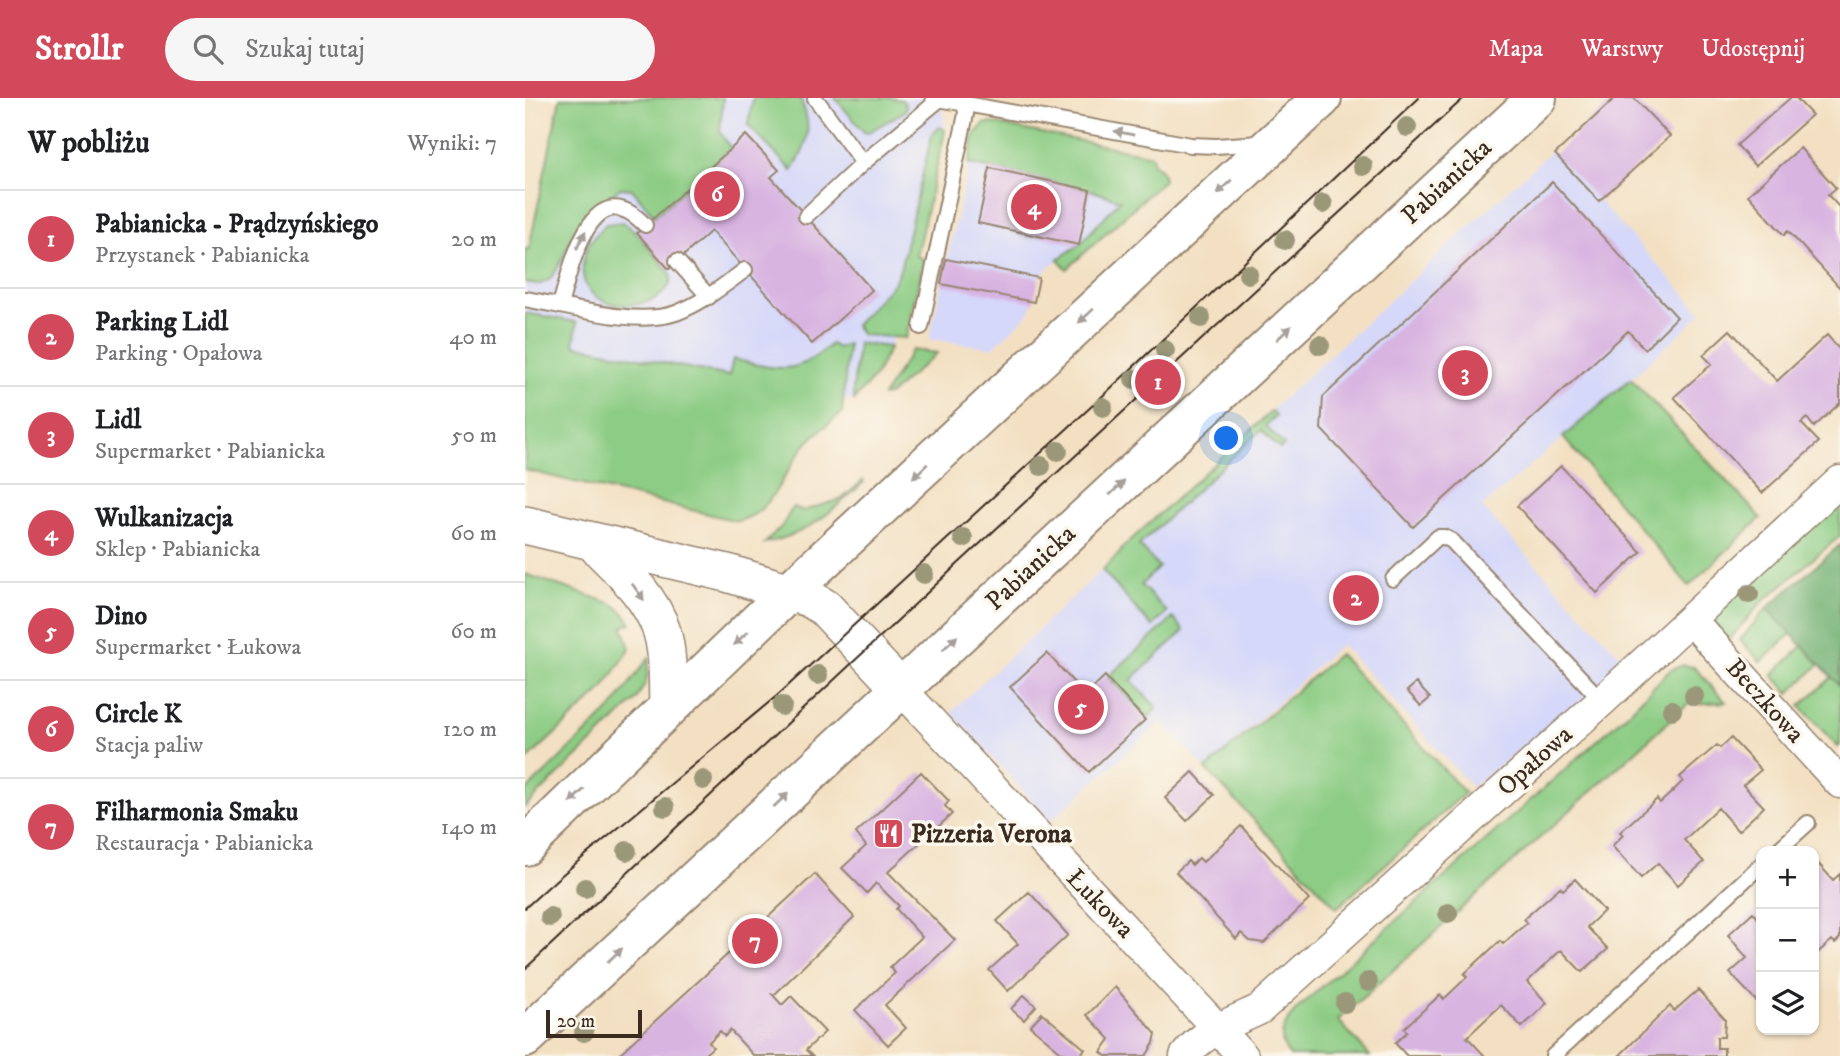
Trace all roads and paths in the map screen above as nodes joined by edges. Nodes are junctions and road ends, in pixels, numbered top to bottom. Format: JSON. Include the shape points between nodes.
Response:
{"nodes":[{"id":1,"x":815,"y":98,"type":"edge"},
{"id":2,"x":1322,"y":98,"type":"edge"},
{"id":3,"x":1537,"y":98,"type":"edge"},
{"id":4,"x":937,"y":99,"type":"edge"},
{"id":5,"x":964,"y":100,"type":"edge"},
{"id":6,"x":1274,"y":141,"type":"junction"},
{"id":7,"x":863,"y":163,"type":"junction"},
{"id":8,"x":806,"y":216,"type":"dead end"},
{"id":9,"x":645,"y":225,"type":"dead end"},
{"id":10,"x":677,"y":261,"type":"dead end"},
{"id":11,"x":745,"y":270,"type":"dead end"},
{"id":12,"x":709,"y":297,"type":"junction"},
{"id":13,"x":525,"y":299,"type":"edge"},
{"id":14,"x":560,"y":305,"type":"junction"},
{"id":15,"x":921,"y":327,"type":"dead end"},
{"id":16,"x":1840,"y":481,"type":"edge"},
{"id":17,"x":525,"y":526,"type":"edge"},
{"id":18,"x":592,"y":541,"type":"junction"},
{"id":19,"x":1393,"y":579,"type":"dead end"},
{"id":20,"x":790,"y":591,"type":"junction"},
{"id":21,"x":1691,"y":620,"type":"junction"},
{"id":22,"x":901,"y":690,"type":"junction"},
{"id":23,"x":1602,"y":701,"type":"junction"},
{"id":24,"x":668,"y":709,"type":"junction"},
{"id":25,"x":1840,"y":783,"type":"edge"},
{"id":26,"x":1808,"y":823,"type":"dead end"},
{"id":27,"x":525,"y":846,"type":"edge"},
{"id":28,"x":1783,"y":846,"type":"edge"},
{"id":29,"x":1756,"y":871,"type":"edge"},
{"id":30,"x":1219,"y":1028,"type":"junction"},
{"id":31,"x":525,"y":1038,"type":"edge"},
{"id":32,"x":1185,"y":1056,"type":"edge"},
{"id":33,"x":1243,"y":1056,"type":"edge"},
{"id":34,"x":1553,"y":1056,"type":"edge"}],
"edges":[{"from":1,"to":7,"type":"lane"},
{"from":2,"to":6,"type":"main road"},
{"from":22,"to":3,"type":"main road","name":"Pabianicka","one_way":true},
{"from":4,"to":5,"type":"lane"},
{"from":4,"to":7,"type":"lane"},
{"from":6,"to":5,"type":"lane","one_way":true,"via":[[1191,145]]},
{"from":5,"to":15,"type":"lane","via":[[965,114]]},
{"from":6,"to":20,"type":"main road","one_way":true},
{"from":7,"to":8,"type":"lane"},
{"from":14,"to":9,"type":"lane","one_way":true,"via":[[575,253],[594,219],[617,209],[632,211]]},
{"from":10,"to":12,"type":"lane"},
{"from":11,"to":12,"type":"lane"},
{"from":12,"to":14,"type":"lane","via":[[672,314],[635,319]]},
{"from":13,"to":14,"type":"lane"},
{"from":16,"to":21,"type":"street","name":"Opałowa"},
{"from":17,"to":18,"type":"street"},
{"from":18,"to":20,"type":"street"},
{"from":18,"to":24,"type":"street","one_way":true,"via":[[625,574],[657,618],[667,668]]},
{"from":19,"to":23,"type":"lane","via":[[1438,537],[1448,538]]},
{"from":20,"to":22,"type":"street","via":[[825,608]]},
{"from":20,"to":24,"type":"main road","one_way":true},
{"from":21,"to":23,"type":"street","name":"Opałowa"},
{"from":21,"to":25,"type":"street","name":"Beczkowa"},
{"from":22,"to":30,"type":"street","name":"Łukowa"},
{"from":31,"to":22,"type":"main road","name":"Pabianicka","one_way":true},
{"from":23,"to":30,"type":"street","name":"Opałowa","via":[[1260,1009]]},
{"from":24,"to":27,"type":"main road","one_way":true},
{"from":26,"to":28,"type":"lane"},
{"from":29,"to":34,"type":"lane"},
{"from":30,"to":32,"type":"street","name":"Opałowa"},
{"from":30,"to":33,"type":"street","name":"Łukowa"}]}
